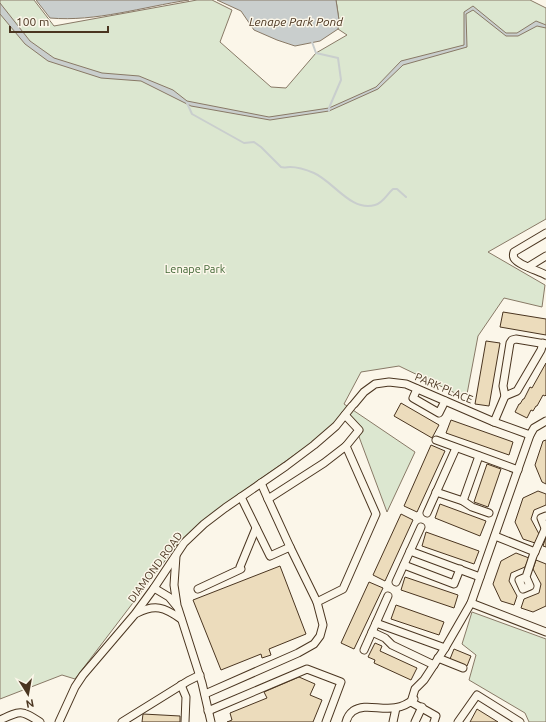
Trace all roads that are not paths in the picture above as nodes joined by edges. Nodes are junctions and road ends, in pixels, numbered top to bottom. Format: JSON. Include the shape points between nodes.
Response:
{"nodes":[{"id":1,"x":546,"y":234,"type":"edge"},
{"id":2,"x":546,"y":256,"type":"edge"},
{"id":3,"x":528,"y":267,"type":"junction"},
{"id":4,"x":546,"y":275,"type":"edge"},
{"id":5,"x":545,"y":343,"type":"edge"},
{"id":6,"x":417,"y":389,"type":"junction"},
{"id":7,"x":505,"y":396,"type":"junction"},
{"id":8,"x":444,"y":400,"type":"junction"},
{"id":9,"x":353,"y":405,"type":"joint"},
{"id":10,"x":345,"y":415,"type":"junction"},
{"id":11,"x":494,"y":422,"type":"junction"},
{"id":12,"x":546,"y":422,"type":"edge"},
{"id":13,"x":530,"y":435,"type":"junction"},
{"id":14,"x":436,"y":440,"type":"dead end"},
{"id":15,"x":346,"y":446,"type":"junction"},
{"id":16,"x":456,"y":448,"type":"junction"},
{"id":17,"x":479,"y":456,"type":"junction"},
{"id":18,"x":518,"y":470,"type":"junction"},
{"id":19,"x":261,"y":483,"type":"junction"},
{"id":20,"x":436,"y":492,"type":"junction"},
{"id":21,"x":241,"y":497,"type":"junction"},
{"id":22,"x":268,"y":498,"type":"junction"},
{"id":23,"x":463,"y":501,"type":"junction"},
{"id":24,"x":427,"y":513,"type":"dead end"},
{"id":25,"x":489,"y":513,"type":"dead end"},
{"id":26,"x":546,"y":516,"type":"edge"},
{"id":27,"x":421,"y":527,"type":"dead end"},
{"id":28,"x":546,"y":527,"type":"edge"},
{"id":29,"x":256,"y":528,"type":"junction"},
{"id":30,"x":494,"y":536,"type":"junction"},
{"id":31,"x":290,"y":547,"type":"junction"},
{"id":32,"x":410,"y":551,"type":"junction"},
{"id":33,"x":535,"y":552,"type":"junction"},
{"id":34,"x":176,"y":554,"type":"junction"},
{"id":35,"x":404,"y":566,"type":"junction"},
{"id":36,"x":460,"y":569,"type":"junction"},
{"id":37,"x":480,"y":577,"type":"junction"},
{"id":38,"x":526,"y":577,"type":"dead end"},
{"id":39,"x":396,"y":582,"type":"dead end"},
{"id":40,"x":154,"y":588,"type":"junction"},
{"id":41,"x":198,"y":589,"type":"dead end"},
{"id":42,"x":388,"y":596,"type":"dead end"},
{"id":43,"x":317,"y":602,"type":"junction"},
{"id":44,"x":471,"y":603,"type":"junction"},
{"id":45,"x":178,"y":608,"type":"junction"},
{"id":46,"x":135,"y":614,"type":"junction"},
{"id":47,"x":181,"y":619,"type":"junction"},
{"id":48,"x":376,"y":622,"type":"junction"},
{"id":49,"x":372,"y":632,"type":"junction"},
{"id":50,"x":546,"y":632,"type":"edge"},
{"id":51,"x":445,"y":648,"type":"junction"},
{"id":52,"x":364,"y":650,"type":"dead end"},
{"id":53,"x":436,"y":662,"type":"junction"},
{"id":54,"x":463,"y":668,"type":"dead end"},
{"id":55,"x":200,"y":675,"type":"junction"},
{"id":56,"x":181,"y":685,"type":"junction"},
{"id":57,"x":205,"y":694,"type":"junction"},
{"id":58,"x":411,"y":702,"type":"junction"},
{"id":59,"x":422,"y":707,"type":"junction"},
{"id":60,"x":396,"y":708,"type":"junction"},
{"id":61,"x":208,"y":711,"type":"junction"},
{"id":62,"x":0,"y":720,"type":"edge"},
{"id":63,"x":40,"y":722,"type":"edge"},
{"id":64,"x":59,"y":722,"type":"edge"},
{"id":65,"x":122,"y":722,"type":"edge"},
{"id":66,"x":185,"y":722,"type":"edge"},
{"id":67,"x":211,"y":722,"type":"edge"},
{"id":68,"x":326,"y":722,"type":"edge"},
{"id":69,"x":346,"y":722,"type":"edge"},
{"id":70,"x":393,"y":722,"type":"edge"},
{"id":71,"x":415,"y":722,"type":"edge"},
{"id":72,"x":434,"y":722,"type":"edge"},
{"id":73,"x":458,"y":722,"type":"edge"},
{"id":74,"x":520,"y":722,"type":"edge"}],
"edges":[{"from":1,"to":3,"type":"street","via":[[514,252],[514,259]]},
{"from":2,"to":3,"type":"street"},
{"from":3,"to":4,"type":"street"},
{"from":5,"to":7,"type":"street","via":[[517,391]]},
{"from":5,"to":7,"type":"street","via":[[512,340],[503,386]]},
{"from":6,"to":8,"type":"street","name":"PARK PLACE"},
{"from":6,"to":8,"type":"street","via":[[413,398],[439,412]]},
{"from":6,"to":9,"type":"street","name":"PARK PLACE","via":[[406,384],[375,384]]},
{"from":7,"to":11,"type":"street"},
{"from":8,"to":11,"type":"street","name":"PARK PLACE"},
{"from":9,"to":10,"type":"street","name":"DIAMOND ROAD"},
{"from":10,"to":15,"type":"street","via":[[359,430]]},
{"from":10,"to":19,"type":"street","name":"DIAMOND ROAD","via":[[314,445]]},
{"from":11,"to":13,"type":"street","name":"PARK PLACE"},
{"from":12,"to":13,"type":"street","via":[[534,428]]},
{"from":13,"to":18,"type":"street"},
{"from":14,"to":16,"type":"street"},
{"from":15,"to":22,"type":"street"},
{"from":15,"to":43,"type":"street","via":[[376,514],[343,588]]},
{"from":16,"to":17,"type":"street"},
{"from":16,"to":20,"type":"street"},
{"from":17,"to":18,"type":"street"},
{"from":17,"to":23,"type":"street"},
{"from":18,"to":30,"type":"street"},
{"from":19,"to":21,"type":"street","name":"DIAMOND ROAD"},
{"from":19,"to":22,"type":"street"},
{"from":20,"to":23,"type":"street"},
{"from":20,"to":24,"type":"street"},
{"from":21,"to":29,"type":"street"},
{"from":21,"to":34,"type":"street","name":"DIAMOND ROAD","via":[[204,524]]},
{"from":22,"to":31,"type":"street"},
{"from":23,"to":25,"type":"street"},
{"from":26,"to":28,"type":"street","via":[[541,518]]},
{"from":27,"to":32,"type":"street"},
{"from":28,"to":33,"type":"street"},
{"from":29,"to":31,"type":"street","via":[[270,556]]},
{"from":29,"to":41,"type":"street","via":[[241,570]]},
{"from":30,"to":33,"type":"street"},
{"from":30,"to":37,"type":"street"},
{"from":31,"to":43,"type":"street"},
{"from":32,"to":35,"type":"street"},
{"from":32,"to":36,"type":"street"},
{"from":33,"to":38,"type":"street"},
{"from":34,"to":40,"type":"street","name":"DIAMOND ROAD"},
{"from":34,"to":45,"type":"street","via":[[174,585]]},
{"from":35,"to":36,"type":"street","via":[[454,584]]},
{"from":35,"to":39,"type":"street"},
{"from":36,"to":37,"type":"street"},
{"from":37,"to":44,"type":"street"},
{"from":40,"to":45,"type":"street","via":[[169,597]]},
{"from":40,"to":46,"type":"street","name":"DIAMOND ROAD"},
{"from":42,"to":48,"type":"street"},
{"from":43,"to":57,"type":"street","via":[[323,625],[314,644]]},
{"from":44,"to":50,"type":"street"},
{"from":44,"to":51,"type":"street"},
{"from":45,"to":47,"type":"street"},
{"from":46,"to":47,"type":"street","via":[[157,607],[170,611]]},
{"from":46,"to":64,"type":"street","name":"DIAMOND ROAD","via":[[75,687]]},
{"from":47,"to":55,"type":"street"},
{"from":48,"to":49,"type":"street"},
{"from":48,"to":51,"type":"street"},
{"from":49,"to":52,"type":"street"},
{"from":49,"to":53,"type":"street","via":[[385,638],[392,645]]},
{"from":51,"to":53,"type":"street"},
{"from":53,"to":54,"type":"street"},
{"from":53,"to":58,"type":"street"},
{"from":55,"to":56,"type":"street"},
{"from":55,"to":57,"type":"street"},
{"from":56,"to":65,"type":"street"},
{"from":56,"to":66,"type":"street","via":[[186,697]]},
{"from":57,"to":61,"type":"street"},
{"from":58,"to":59,"type":"street"},
{"from":58,"to":60,"type":"street"},
{"from":59,"to":71,"type":"street"},
{"from":59,"to":72,"type":"street","via":[[436,716]]},
{"from":60,"to":69,"type":"street","via":[[360,709],[352,712]]},
{"from":60,"to":70,"type":"street"},
{"from":61,"to":67,"type":"street"},
{"from":61,"to":68,"type":"street","via":[[307,669],[341,682]]},
{"from":62,"to":63,"type":"street","via":[[24,712]]},
{"from":73,"to":74,"type":"street","via":[[477,695]]}]}
